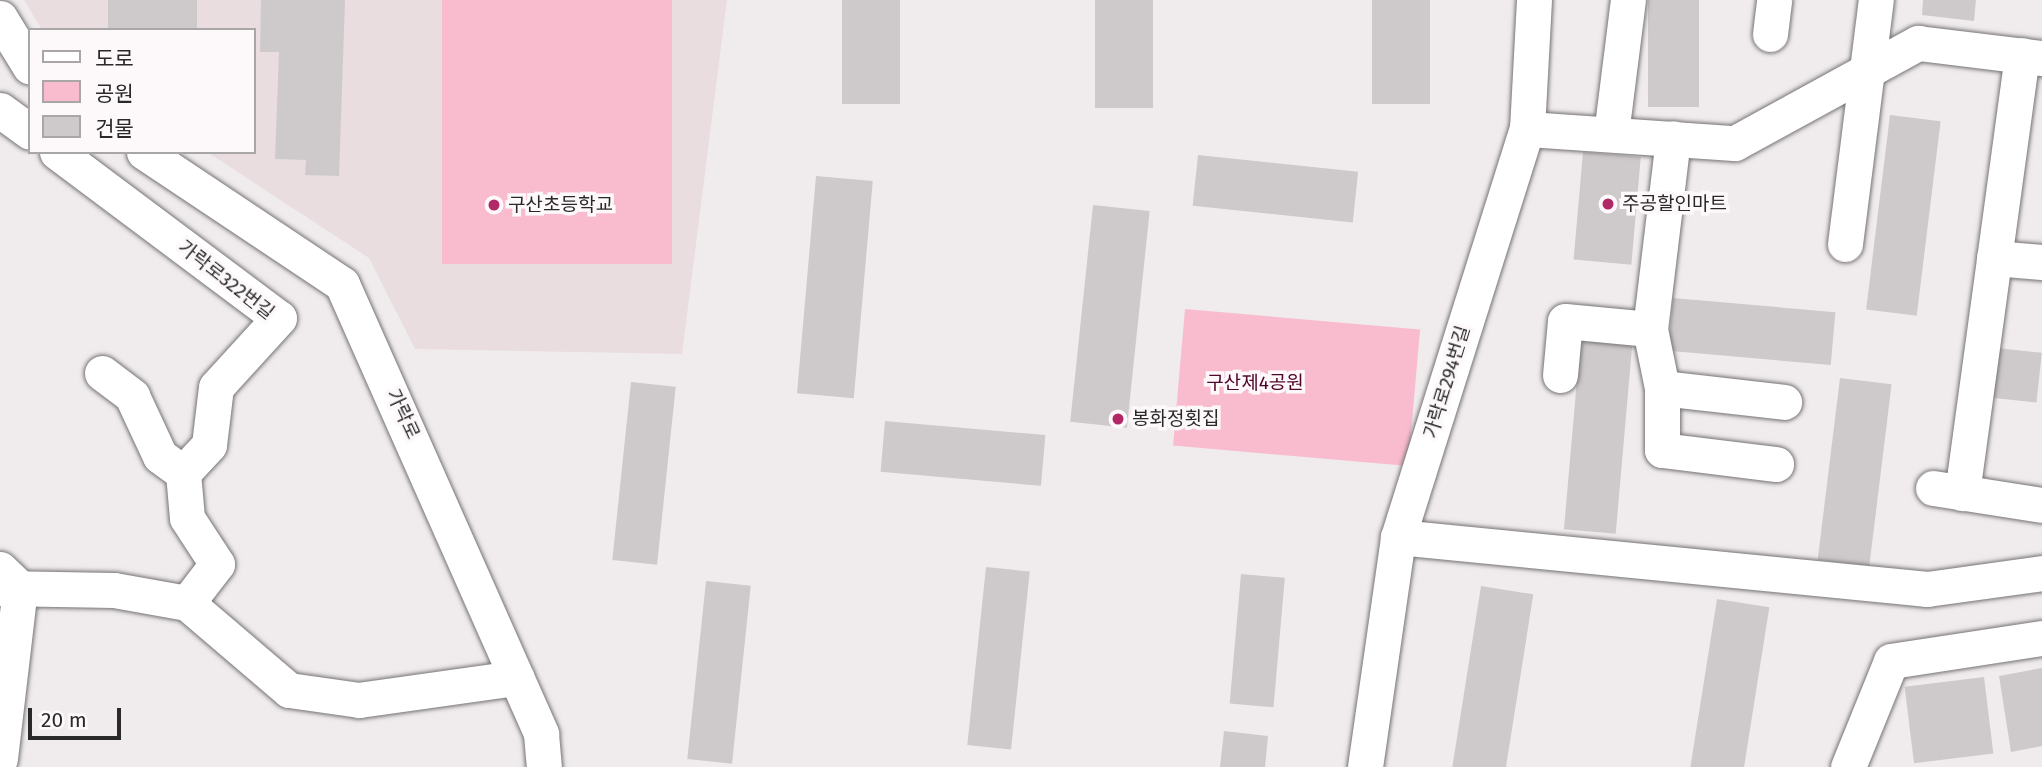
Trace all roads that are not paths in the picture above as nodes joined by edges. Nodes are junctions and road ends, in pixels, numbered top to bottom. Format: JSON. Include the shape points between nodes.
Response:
{"nodes":[{"id":1,"x":1534,"y":0,"type":"edge"},
{"id":2,"x":1628,"y":0,"type":"edge"},
{"id":3,"x":1774,"y":0,"type":"edge"},
{"id":4,"x":1876,"y":0,"type":"edge"},
{"id":5,"x":0,"y":18,"type":"edge"},
{"id":6,"x":1770,"y":34,"type":"dead end"},
{"id":7,"x":2032,"y":56,"type":"edge"},
{"id":8,"x":28,"y":64,"type":"edge"},
{"id":9,"x":1868,"y":70,"type":"junction"},
{"id":10,"x":2029,"y":100,"type":"edge"},
{"id":11,"x":0,"y":110,"type":"edge"},
{"id":12,"x":1527,"y":129,"type":"junction"},
{"id":13,"x":28,"y":131,"type":"edge"},
{"id":14,"x":1611,"y":134,"type":"junction"},
{"id":15,"x":1673,"y":138,"type":"junction"},
{"id":16,"x":60,"y":154,"type":"edge"},
{"id":17,"x":147,"y":154,"type":"edge"},
{"id":18,"x":1846,"y":244,"type":"dead end"},
{"id":19,"x":1994,"y":258,"type":"junction"},
{"id":20,"x":2042,"y":262,"type":"edge"},
{"id":21,"x":1650,"y":329,"type":"junction"},
{"id":22,"x":102,"y":373,"type":"dead end"},
{"id":23,"x":1560,"y":375,"type":"dead end"},
{"id":24,"x":1662,"y":388,"type":"junction"},
{"id":25,"x":1784,"y":402,"type":"dead end"},
{"id":26,"x":1776,"y":464,"type":"dead end"},
{"id":27,"x":183,"y":474,"type":"junction"},
{"id":28,"x":2041,"y":505,"type":"edge"},
{"id":29,"x":1398,"y":537,"type":"junction"},
{"id":30,"x":2042,"y":573,"type":"edge"},
{"id":31,"x":7,"y":582,"type":"edge"},
{"id":32,"x":187,"y":603,"type":"junction"},
{"id":33,"x":2042,"y":638,"type":"edge"},
{"id":34,"x":516,"y":678,"type":"junction"},
{"id":35,"x":0,"y":759,"type":"edge"},
{"id":36,"x":544,"y":767,"type":"edge"},
{"id":37,"x":1365,"y":767,"type":"edge"},
{"id":38,"x":1848,"y":767,"type":"edge"}],
"edges":[{"from":1,"to":12,"type":"street","name":"가락로294번길"},
{"from":2,"to":14,"type":"street"},
{"from":3,"to":6,"type":"street"},
{"from":4,"to":9,"type":"street"},
{"from":5,"to":8,"type":"street"},
{"from":7,"to":9,"type":"street","via":[[1918,43]]},
{"from":7,"to":10,"type":"street"},
{"from":9,"to":15,"type":"street","via":[[1735,143]]},
{"from":9,"to":18,"type":"street"},
{"from":10,"to":19,"type":"street"},
{"from":11,"to":13,"type":"street"},
{"from":12,"to":14,"type":"street"},
{"from":12,"to":29,"type":"street","name":"가락로294번길"},
{"from":14,"to":15,"type":"street"},
{"from":15,"to":21,"type":"street"},
{"from":16,"to":27,"type":"street","name":"가락로322번길","via":[[279,318],[216,387],[209,445]]},
{"from":17,"to":34,"type":"street","name":"가락로","via":[[342,284]]},
{"from":19,"to":20,"type":"street"},
{"from":19,"to":28,"type":"street","via":[[1947,491]]},
{"from":21,"to":23,"type":"street","via":[[1565,321]]},
{"from":21,"to":24,"type":"street"},
{"from":22,"to":27,"type":"street","via":[[132,396],[160,456]]},
{"from":24,"to":25,"type":"street"},
{"from":24,"to":26,"type":"street","via":[[1662,450]]},
{"from":27,"to":32,"type":"street","via":[[187,519],[217,564]]},
{"from":29,"to":30,"type":"street","via":[[1927,589]]},
{"from":29,"to":37,"type":"street","name":"가락로294번길"},
{"from":31,"to":32,"type":"street","via":[[114,590]]},
{"from":31,"to":35,"type":"street"},
{"from":32,"to":34,"type":"street","via":[[289,691],[359,700]]},
{"from":33,"to":38,"type":"street","via":[[1891,661]]},
{"from":34,"to":36,"type":"street","name":"가락로","via":[[541,734]]}]}
